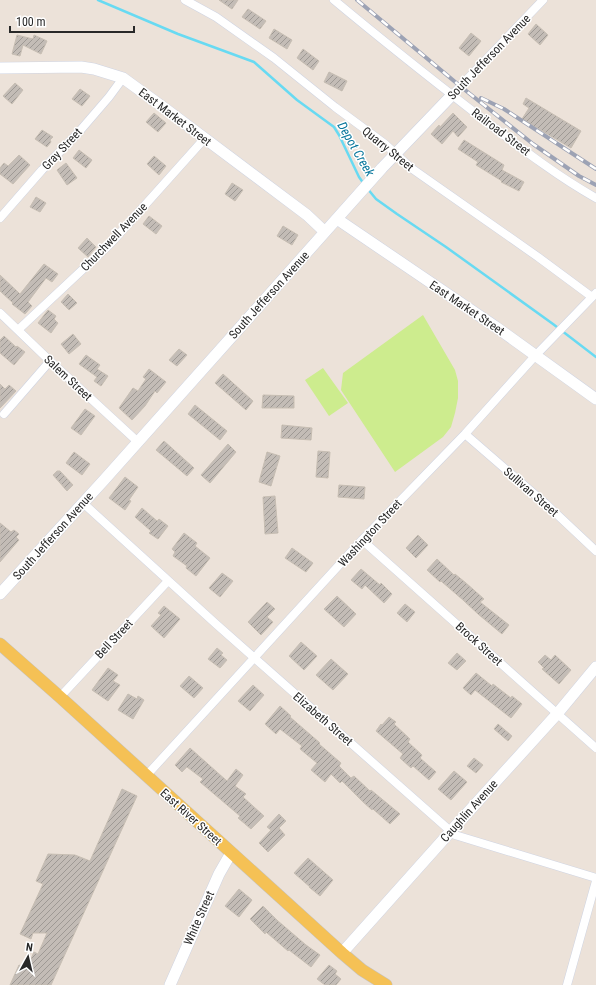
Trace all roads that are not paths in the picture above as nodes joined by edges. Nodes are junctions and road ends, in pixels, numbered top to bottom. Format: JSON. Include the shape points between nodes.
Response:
{"nodes":[{"id":1,"x":334,"y":0,"type":"edge"},
{"id":2,"x":543,"y":0,"type":"edge"},
{"id":3,"x":192,"y":1,"type":"edge"},
{"id":4,"x":0,"y":68,"type":"edge"},
{"id":5,"x":123,"y":78,"type":"junction"},
{"id":6,"x":452,"y":95,"type":"junction"},
{"id":7,"x":205,"y":138,"type":"junction"},
{"id":8,"x":396,"y":154,"type":"junction"},
{"id":9,"x":596,"y":198,"type":"edge"},
{"id":10,"x":0,"y":218,"type":"edge"},
{"id":11,"x":337,"y":219,"type":"junction"},
{"id":12,"x":325,"y":232,"type":"junction"},
{"id":13,"x":594,"y":295,"type":"edge"},
{"id":14,"x":0,"y":313,"type":"edge"},
{"id":15,"x":18,"y":330,"type":"junction"},
{"id":16,"x":535,"y":356,"type":"junction"},
{"id":17,"x":50,"y":361,"type":"junction"},
{"id":18,"x":596,"y":399,"type":"edge"},
{"id":19,"x":4,"y":414,"type":"dead end"},
{"id":20,"x":465,"y":434,"type":"junction"},
{"id":21,"x":138,"y":442,"type":"junction"},
{"id":22,"x":83,"y":503,"type":"junction"},
{"id":23,"x":362,"y":540,"type":"junction"},
{"id":24,"x":596,"y":551,"type":"edge"},
{"id":25,"x":168,"y":580,"type":"junction"},
{"id":26,"x":0,"y":594,"type":"edge"},
{"id":27,"x":0,"y":644,"type":"edge"},
{"id":28,"x":254,"y":658,"type":"junction"},
{"id":29,"x":596,"y":667,"type":"edge"},
{"id":30,"x":60,"y":697,"type":"junction"},
{"id":31,"x":557,"y":714,"type":"junction"},
{"id":32,"x":596,"y":748,"type":"edge"},
{"id":33,"x":146,"y":776,"type":"junction"},
{"id":34,"x":451,"y":831,"type":"junction"},
{"id":35,"x":232,"y":853,"type":"junction"},
{"id":36,"x":596,"y":878,"type":"edge"},
{"id":37,"x":596,"y":881,"type":"edge"},
{"id":38,"x":342,"y":953,"type":"junction"},
{"id":39,"x":170,"y":985,"type":"edge"},
{"id":40,"x":386,"y":985,"type":"edge"},
{"id":41,"x":567,"y":985,"type":"edge"}],
"edges":[{"from":1,"to":6,"type":"street","name":"Railroad Street"},
{"from":2,"to":6,"type":"street","name":"South Jefferson Avenue"},
{"from":3,"to":8,"type":"street","name":"Quarry Street","via":[[274,58]]},
{"from":4,"to":5,"type":"street","name":"East Market Street","via":[[81,67]]},
{"from":5,"to":7,"type":"street","name":"East Market Street"},
{"from":5,"to":10,"type":"street","name":"Gray Street","via":[[78,133]]},
{"from":6,"to":8,"type":"street","name":"South Jefferson Avenue"},
{"from":6,"to":9,"type":"street","name":"Railroad Street","via":[[522,149]]},
{"from":7,"to":12,"type":"street","name":"East Market Street","via":[[307,215]]},
{"from":7,"to":15,"type":"street","name":"Churchwell Avenue","via":[[111,243]]},
{"from":8,"to":11,"type":"street","name":"South Jefferson Avenue"},
{"from":8,"to":13,"type":"street","name":"Quarry Street","via":[[412,168]]},
{"from":11,"to":12,"type":"street","name":"South Jefferson Avenue"},
{"from":11,"to":16,"type":"street","name":"East Market Street"},
{"from":12,"to":21,"type":"street","name":"South Jefferson Avenue"},
{"from":13,"to":16,"type":"street","name":"Washington Street"},
{"from":14,"to":15,"type":"street","name":"Salem Street"},
{"from":15,"to":17,"type":"street","name":"Salem Street"},
{"from":16,"to":18,"type":"street","name":"East Market Street"},
{"from":16,"to":20,"type":"street","name":"Washington Street"},
{"from":17,"to":19,"type":"street"},
{"from":17,"to":21,"type":"street","name":"Salem Street"},
{"from":20,"to":23,"type":"street","name":"Washington Street"},
{"from":20,"to":24,"type":"street","name":"Sullivan Street"},
{"from":21,"to":22,"type":"street","name":"South Jefferson Avenue"},
{"from":22,"to":25,"type":"street","name":"Elizabeth Street"},
{"from":22,"to":26,"type":"street","name":"South Jefferson Avenue"},
{"from":23,"to":28,"type":"street","name":"Washington Street"},
{"from":23,"to":31,"type":"street","name":"Brock Street"},
{"from":25,"to":28,"type":"street","name":"Elizabeth Street"},
{"from":25,"to":30,"type":"street","name":"Bell Street"},
{"from":27,"to":30,"type":"main road","name":"East River Street"},
{"from":28,"to":33,"type":"street","name":"Washington Street"},
{"from":28,"to":34,"type":"street","name":"Elizabeth Street"},
{"from":29,"to":31,"type":"street","name":"Caughlin Avenue"},
{"from":30,"to":33,"type":"main road","name":"East River Street"},
{"from":31,"to":32,"type":"street","name":"Brock Street"},
{"from":31,"to":34,"type":"street","name":"Caughlin Avenue"},
{"from":33,"to":35,"type":"main road","name":"East River Street"},
{"from":34,"to":36,"type":"street","name":"Elizabeth Street","via":[[455,835]]},
{"from":34,"to":38,"type":"street","name":"Caughlin Avenue"},
{"from":35,"to":38,"type":"main road","name":"East River Street"},
{"from":35,"to":39,"type":"street","name":"White Street","via":[[219,874]]},
{"from":37,"to":41,"type":"street"},
{"from":38,"to":40,"type":"main road","name":"East River Street"}]}
